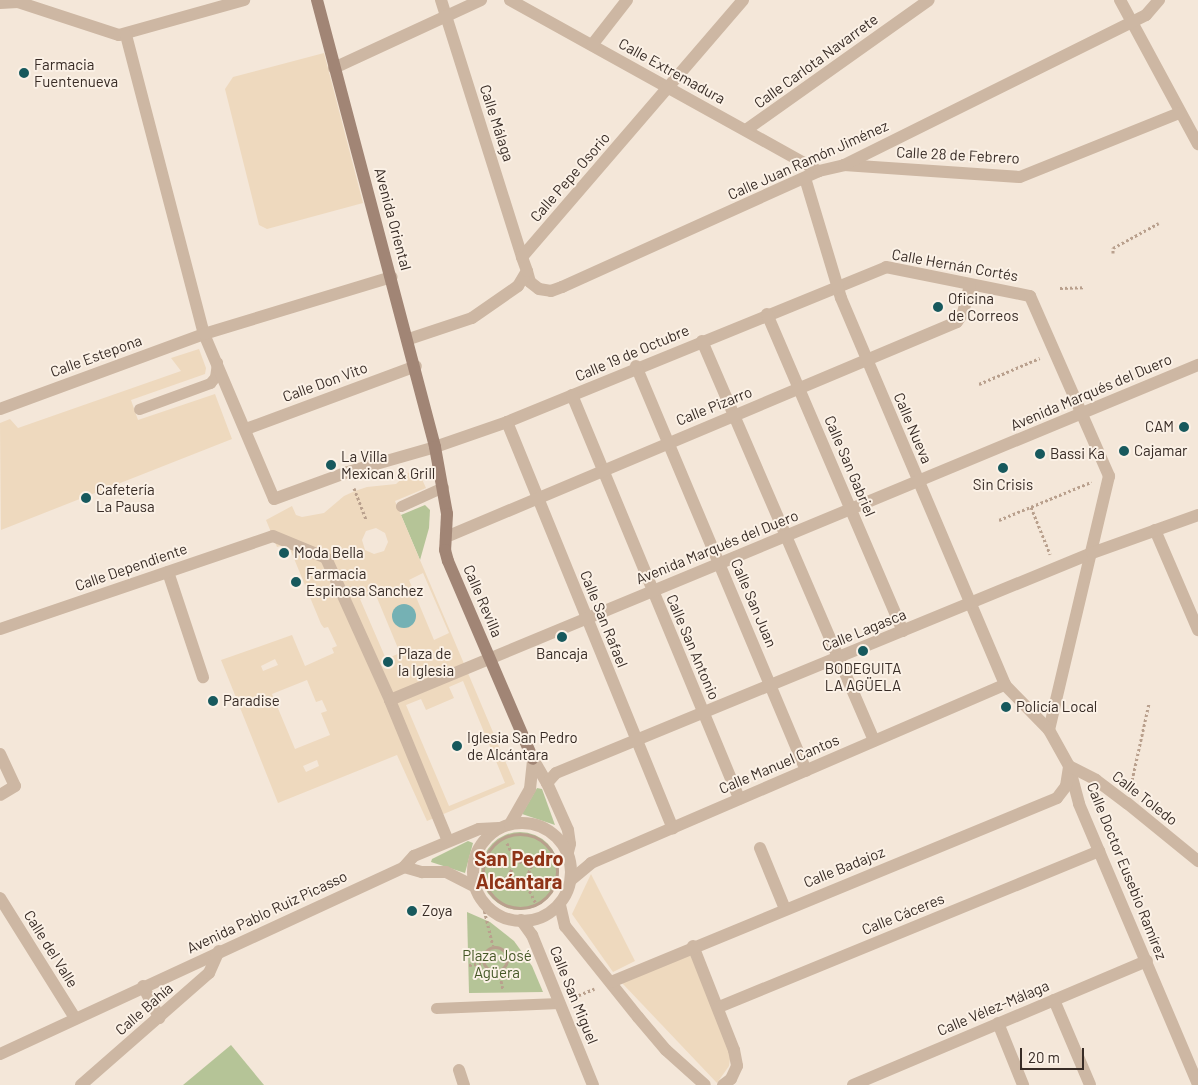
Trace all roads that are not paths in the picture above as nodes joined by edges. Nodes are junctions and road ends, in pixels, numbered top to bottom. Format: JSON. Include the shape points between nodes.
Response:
{"nodes":[{"id":1,"x":244,"y":0,"type":"edge"},
{"id":2,"x":317,"y":0,"type":"edge"},
{"id":3,"x":441,"y":0,"type":"edge"},
{"id":4,"x":481,"y":0,"type":"edge"},
{"id":5,"x":510,"y":0,"type":"edge"},
{"id":6,"x":627,"y":0,"type":"edge"},
{"id":7,"x":743,"y":0,"type":"edge"},
{"id":8,"x":929,"y":0,"type":"edge"},
{"id":9,"x":1120,"y":0,"type":"edge"},
{"id":10,"x":1159,"y":0,"type":"edge"},
{"id":11,"x":0,"y":3,"type":"edge"},
{"id":12,"x":446,"y":18,"type":"junction"},
{"id":13,"x":1132,"y":22,"type":"junction"},
{"id":14,"x":126,"y":35,"type":"junction"},
{"id":15,"x":592,"y":45,"type":"junction"},
{"id":16,"x":334,"y":68,"type":"junction"},
{"id":17,"x":669,"y":88,"type":"junction"},
{"id":18,"x":1180,"y":113,"type":"junction"},
{"id":19,"x":746,"y":130,"type":"junction"},
{"id":20,"x":1198,"y":142,"type":"edge"},
{"id":21,"x":844,"y":166,"type":"junction"},
{"id":22,"x":819,"y":171,"type":"junction"},
{"id":23,"x":805,"y":178,"type":"junction"},
{"id":24,"x":522,"y":257,"type":"junction"},
{"id":25,"x":527,"y":272,"type":"junction"},
{"id":26,"x":392,"y":277,"type":"junction"},
{"id":27,"x":838,"y":284,"type":"junction"},
{"id":28,"x":970,"y":285,"type":"junction"},
{"id":29,"x":767,"y":314,"type":"junction"},
{"id":30,"x":204,"y":334,"type":"junction"},
{"id":31,"x":409,"y":339,"type":"junction"},
{"id":32,"x":702,"y":341,"type":"junction"},
{"id":33,"x":217,"y":360,"type":"junction"},
{"id":34,"x":868,"y":361,"type":"junction"},
{"id":35,"x":1198,"y":365,"type":"edge"},
{"id":36,"x":416,"y":366,"type":"junction"},
{"id":37,"x":636,"y":366,"type":"junction"},
{"id":38,"x":800,"y":389,"type":"junction"},
{"id":39,"x":572,"y":395,"type":"junction"},
{"id":40,"x":0,"y":408,"type":"edge"},
{"id":41,"x":138,"y":409,"type":"dead end"},
{"id":42,"x":1083,"y":414,"type":"junction"},
{"id":43,"x":734,"y":416,"type":"junction"},
{"id":44,"x":507,"y":422,"type":"junction"},
{"id":45,"x":246,"y":429,"type":"junction"},
{"id":46,"x":668,"y":443,"type":"junction"},
{"id":47,"x":436,"y":447,"type":"junction"},
{"id":48,"x":604,"y":470,"type":"junction"},
{"id":49,"x":918,"y":482,"type":"junction"},
{"id":50,"x":443,"y":487,"type":"junction"},
{"id":51,"x":538,"y":498,"type":"junction"},
{"id":52,"x":401,"y":506,"type":"dead end"},
{"id":53,"x":851,"y":509,"type":"junction"},
{"id":54,"x":1198,"y":515,"type":"edge"},
{"id":55,"x":1155,"y":530,"type":"junction"},
{"id":56,"x":786,"y":536,"type":"junction"},
{"id":57,"x":446,"y":537,"type":"junction"},
{"id":58,"x":1092,"y":552,"type":"junction"},
{"id":59,"x":719,"y":564,"type":"junction"},
{"id":60,"x":168,"y":572,"type":"junction"},
{"id":61,"x":652,"y":591,"type":"junction"},
{"id":62,"x":970,"y":604,"type":"junction"},
{"id":63,"x":587,"y":618,"type":"junction"},
{"id":64,"x":0,"y":629,"type":"edge"},
{"id":65,"x":1198,"y":630,"type":"edge"},
{"id":66,"x":903,"y":631,"type":"junction"},
{"id":67,"x":839,"y":657,"type":"junction"},
{"id":68,"x":490,"y":658,"type":"junction"},
{"id":69,"x":203,"y":677,"type":"dead end"},
{"id":70,"x":1005,"y":684,"type":"junction"},
{"id":71,"x":772,"y":685,"type":"junction"},
{"id":72,"x":390,"y":700,"type":"junction"},
{"id":73,"x":702,"y":712,"type":"junction"},
{"id":74,"x":1049,"y":730,"type":"junction"},
{"id":75,"x":636,"y":740,"type":"junction"},
{"id":76,"x":874,"y":741,"type":"junction"},
{"id":77,"x":0,"y":754,"type":"edge"},
{"id":78,"x":533,"y":759,"type":"junction"},
{"id":79,"x":1069,"y":766,"type":"junction"},
{"id":80,"x":806,"y":770,"type":"junction"},
{"id":81,"x":547,"y":783,"type":"junction"},
{"id":82,"x":0,"y":795,"type":"edge"},
{"id":83,"x":739,"y":799,"type":"junction"},
{"id":84,"x":673,"y":828,"type":"junction"},
{"id":85,"x":505,"y":830,"type":"junction"},
{"id":86,"x":448,"y":841,"type":"junction"},
{"id":87,"x":760,"y":848,"type":"dead end"},
{"id":88,"x":1099,"y":851,"type":"junction"},
{"id":89,"x":561,"y":856,"type":"junction"},
{"id":90,"x":1198,"y":861,"type":"edge"},
{"id":91,"x":404,"y":867,"type":"junction"},
{"id":92,"x":571,"y":880,"type":"junction"},
{"id":93,"x":481,"y":890,"type":"junction"},
{"id":94,"x":0,"y":898,"type":"edge"},
{"id":95,"x":560,"y":904,"type":"junction"},
{"id":96,"x":786,"y":909,"type":"junction"},
{"id":97,"x":521,"y":920,"type":"junction"},
{"id":98,"x":693,"y":946,"type":"junction"},
{"id":99,"x":219,"y":951,"type":"junction"},
{"id":100,"x":1146,"y":961,"type":"junction"},
{"id":101,"x":611,"y":982,"type":"junction"},
{"id":102,"x":143,"y":986,"type":"junction"},
{"id":103,"x":1054,"y":1000,"type":"junction"},
{"id":104,"x":559,"y":1003,"type":"junction"},
{"id":105,"x":719,"y":1007,"type":"junction"},
{"id":106,"x":436,"y":1008,"type":"dead end"},
{"id":107,"x":75,"y":1018,"type":"junction"},
{"id":108,"x":159,"y":1018,"type":"junction"},
{"id":109,"x":998,"y":1024,"type":"junction"},
{"id":110,"x":0,"y":1054,"type":"edge"},
{"id":111,"x":459,"y":1070,"type":"dead end"},
{"id":112,"x":1198,"y":1084,"type":"edge"},
{"id":113,"x":81,"y":1085,"type":"edge"},
{"id":114,"x":464,"y":1085,"type":"edge"},
{"id":115,"x":593,"y":1085,"type":"edge"},
{"id":116,"x":705,"y":1085,"type":"edge"},
{"id":117,"x":723,"y":1085,"type":"edge"},
{"id":118,"x":853,"y":1085,"type":"edge"},
{"id":119,"x":1023,"y":1085,"type":"edge"},
{"id":120,"x":1090,"y":1085,"type":"edge"}],
"edges":[{"from":1,"to":14,"type":"street"},
{"from":2,"to":16,"type":"street","name":"Avenida Oriental"},
{"from":3,"to":12,"type":"street","name":"Calle Málaga"},
{"from":4,"to":12,"type":"street"},
{"from":5,"to":15,"type":"street","name":"Calle Extremadura"},
{"from":6,"to":15,"type":"street"},
{"from":7,"to":17,"type":"street","name":"Calle Pepe Osorio"},
{"from":8,"to":19,"type":"street","name":"Calle Carlota Navarrete"},
{"from":9,"to":13,"type":"street"},
{"from":10,"to":13,"type":"street","name":"Calle Juan Ramón Jiménez","via":[[1146,15]]},
{"from":11,"to":14,"type":"street","via":[[18,2],[86,26]]},
{"from":12,"to":16,"type":"street"},
{"from":12,"to":24,"type":"street","name":"Calle Málaga"},
{"from":13,"to":18,"type":"street"},
{"from":13,"to":21,"type":"street","name":"Calle Juan Ramón Jiménez"},
{"from":14,"to":30,"type":"street"},
{"from":15,"to":17,"type":"street","name":"Calle Extremadura"},
{"from":16,"to":26,"type":"street","name":"Avenida Oriental"},
{"from":17,"to":19,"type":"street","name":"Calle Extremadura"},
{"from":17,"to":24,"type":"street","name":"Calle Pepe Osorio"},
{"from":18,"to":20,"type":"street"},
{"from":18,"to":21,"type":"street","name":"Calle 28 de Febrero","via":[[1020,177]]},
{"from":19,"to":22,"type":"street","name":"Calle Extremadura"},
{"from":21,"to":22,"type":"street","name":"Calle Juan Ramón Jiménez"},
{"from":22,"to":23,"type":"street","name":"Calle Juan Ramón Jiménez"},
{"from":23,"to":25,"type":"street","name":"Calle Juan Ramón Jiménez","via":[[551,291],[539,289],[530,282]]},
{"from":23,"to":27,"type":"street","name":"Calle Nueva"},
{"from":24,"to":25,"type":"street"},
{"from":25,"to":31,"type":"street","via":[[518,286],[504,298],[472,318]]},
{"from":26,"to":30,"type":"street","name":"Calle Estepona"},
{"from":26,"to":31,"type":"street","name":"Avenida Oriental"},
{"from":27,"to":28,"type":"street","name":"Calle Hernán Cortés","via":[[886,267]]},
{"from":27,"to":29,"type":"street","name":"Calle 19 de Octubre"},
{"from":27,"to":34,"type":"street","name":"Calle Nueva"},
{"from":28,"to":34,"type":"street","name":"Calle Pizarro","via":[[964,313],[957,322]]},
{"from":28,"to":42,"type":"street","name":"Calle Hernán Cortés","via":[[1030,296]]},
{"from":29,"to":32,"type":"street","name":"Calle 19 de Octubre"},
{"from":29,"to":38,"type":"street","name":"Calle San Gabriel"},
{"from":30,"to":33,"type":"street"},
{"from":30,"to":40,"type":"street","name":"Calle Estepona"},
{"from":31,"to":36,"type":"street","name":"Avenida Oriental"},
{"from":32,"to":37,"type":"street","name":"Calle 19 de Octubre"},
{"from":32,"to":43,"type":"street"},
{"from":33,"to":41,"type":"lane","via":[[215,377],[210,383]]},
{"from":33,"to":45,"type":"street"},
{"from":34,"to":38,"type":"street","name":"Calle Pizarro"},
{"from":34,"to":49,"type":"street","name":"Calle Nueva"},
{"from":35,"to":42,"type":"street","name":"Avenida Marqués del Duero"},
{"from":36,"to":45,"type":"street","name":"Calle Don Vito"},
{"from":36,"to":47,"type":"street","name":"Avenida Oriental"},
{"from":37,"to":39,"type":"street","name":"Calle 19 de Octubre"},
{"from":37,"to":46,"type":"street","name":"Calle San Juan"},
{"from":38,"to":43,"type":"street","name":"Calle Pizarro"},
{"from":38,"to":53,"type":"street","name":"Calle San Gabriel"},
{"from":39,"to":44,"type":"street","name":"Calle 19 de Octubre"},
{"from":39,"to":48,"type":"street","name":"Calle San Antonio"},
{"from":42,"to":49,"type":"street","name":"Avenida Marqués del Duero"},
{"from":42,"to":58,"type":"street","name":"Calle Hernán Cortés","via":[[1108,475]]},
{"from":43,"to":46,"type":"street","name":"Calle Pizarro"},
{"from":43,"to":56,"type":"street"},
{"from":44,"to":47,"type":"street","name":"Calle 19 de Octubre"},
{"from":44,"to":51,"type":"street","name":"Calle San Rafael"},
{"from":45,"to":47,"type":"street","via":[[274,499],[348,472]]},
{"from":46,"to":48,"type":"street","name":"Calle Pizarro"},
{"from":46,"to":59,"type":"street","name":"Calle San Juan"},
{"from":47,"to":50,"type":"street","name":"Calle Revilla"},
{"from":48,"to":51,"type":"street","name":"Calle Pizarro"},
{"from":48,"to":61,"type":"street","name":"Calle San Antonio"},
{"from":49,"to":53,"type":"street","name":"Avenida Marqués del Duero"},
{"from":49,"to":62,"type":"street","name":"Calle Nueva"},
{"from":50,"to":52,"type":"lane"},
{"from":50,"to":57,"type":"street","name":"Calle Revilla"},
{"from":51,"to":57,"type":"street","name":"Calle Pizarro"},
{"from":51,"to":63,"type":"street","name":"Calle San Rafael"},
{"from":53,"to":56,"type":"street","name":"Avenida Marqués del Duero"},
{"from":53,"to":66,"type":"street","name":"Calle San Gabriel"},
{"from":54,"to":55,"type":"street","name":"Calle Lagasca"},
{"from":55,"to":58,"type":"street","name":"Calle Lagasca"},
{"from":55,"to":65,"type":"street"},
{"from":56,"to":59,"type":"street","name":"Avenida Marqués del Duero"},
{"from":56,"to":67,"type":"street"},
{"from":57,"to":68,"type":"street","name":"Calle Revilla","via":[[448,561]]},
{"from":58,"to":62,"type":"street","name":"Calle Lagasca"},
{"from":58,"to":74,"type":"street"},
{"from":59,"to":61,"type":"street","name":"Avenida Marqués del Duero"},
{"from":59,"to":71,"type":"street","name":"Calle San Juan"},
{"from":60,"to":64,"type":"street","name":"Calle Dependiente"},
{"from":60,"to":69,"type":"street"},
{"from":60,"to":72,"type":"street","name":"Calle Dependiente","via":[[272,536],[326,558]]},
{"from":61,"to":63,"type":"street","name":"Avenida Marqués del Duero"},
{"from":61,"to":73,"type":"street","name":"Calle San Antonio"},
{"from":62,"to":66,"type":"street","name":"Calle Lagasca"},
{"from":62,"to":70,"type":"street","name":"Calle Nueva"},
{"from":63,"to":68,"type":"street","name":"Avenida Marqués del Duero"},
{"from":63,"to":75,"type":"street","name":"Calle San Rafael"},
{"from":66,"to":67,"type":"street","name":"Calle Lagasca"},
{"from":67,"to":71,"type":"street","name":"Calle Lagasca"},
{"from":67,"to":76,"type":"street"},
{"from":68,"to":72,"type":"street","name":"Avenida Marqués del Duero"},
{"from":68,"to":78,"type":"street","name":"Calle Revilla"},
{"from":70,"to":74,"type":"street","name":"Calle Doctor Eusebio Ramírez"},
{"from":70,"to":76,"type":"street","name":"Calle Manuel Cantos"},
{"from":71,"to":73,"type":"street","name":"Calle Lagasca"},
{"from":71,"to":80,"type":"street","name":"Calle San Juan"},
{"from":72,"to":86,"type":"street"},
{"from":73,"to":75,"type":"street","name":"Calle Lagasca"},
{"from":73,"to":83,"type":"street","name":"Calle San Antonio"},
{"from":74,"to":79,"type":"street","name":"Calle Doctor Eusebio Ramírez"},
{"from":75,"to":81,"type":"street","name":"Calle Lagasca","via":[[556,773]]},
{"from":75,"to":84,"type":"street","name":"Calle San Rafael"},
{"from":76,"to":80,"type":"street","name":"Calle Manuel Cantos"},
{"from":77,"to":82,"type":"street","via":[[15,786]]},
{"from":78,"to":81,"type":"street","name":"Calle Revilla"},
{"from":78,"to":85,"type":"street","name":"Calle Revilla","via":[[530,788]]},
{"from":79,"to":88,"type":"street","name":"Calle Doctor Eusebio Ramírez","via":[[1079,804]]},
{"from":79,"to":90,"type":"street","name":"Calle Toledo","via":[[1096,780]]},
{"from":79,"to":96,"type":"street","name":"Calle Badajoz","via":[[1066,786],[1057,798]]},
{"from":80,"to":83,"type":"street","name":"Calle Manuel Cantos"},
{"from":81,"to":89,"type":"street","name":"Calle Revilla","via":[[568,830],[570,844]]},
{"from":83,"to":84,"type":"street","name":"Calle Manuel Cantos"},
{"from":84,"to":92,"type":"street","name":"Calle Manuel Cantos","via":[[591,863]]},
{"from":85,"to":86,"type":"street","name":"Avenida Pablo Ruiz Picasso","via":[[478,828]]},
{"from":85,"to":89,"type":"street","name":"Avenida Pablo Ruiz Picasso","via":[[527,823],[548,830],[560,842]]},
{"from":85,"to":93,"type":"street","name":"Calle Revilla","via":[[479,848],[474,864]]},
{"from":86,"to":91,"type":"street","name":"Avenida Pablo Ruiz Picasso","via":[[414,856]]},
{"from":87,"to":96,"type":"street"},
{"from":88,"to":100,"type":"street","name":"Calle Doctor Eusebio Ramírez"},
{"from":88,"to":105,"type":"street","name":"Calle Cáceres"},
{"from":89,"to":92,"type":"street"},
{"from":91,"to":93,"type":"street","via":[[422,872],[446,872]]},
{"from":91,"to":99,"type":"street","name":"Avenida Pablo Ruiz Picasso"},
{"from":92,"to":95,"type":"street"},
{"from":93,"to":97,"type":"street","via":[[493,911]]},
{"from":94,"to":107,"type":"street","name":"Calle del Valle"},
{"from":95,"to":97,"type":"street","via":[[543,917]]},
{"from":95,"to":101,"type":"street","via":[[565,926]]},
{"from":96,"to":98,"type":"street","name":"Calle Badajoz"},
{"from":97,"to":104,"type":"street","name":"Calle San Miguel","via":[[532,935]]},
{"from":98,"to":101,"type":"street","name":"Calle Badajoz"},
{"from":98,"to":105,"type":"street"},
{"from":99,"to":102,"type":"street","name":"Avenida Pablo Ruiz Picasso"},
{"from":99,"to":108,"type":"street","name":"Calle Bahía","via":[[209,973]]},
{"from":100,"to":103,"type":"street","name":"Calle Vélez-Málaga"},
{"from":100,"to":112,"type":"street","name":"Calle Doctor Eusebio Ramírez"},
{"from":101,"to":116,"type":"street","via":[[666,1050]]},
{"from":102,"to":107,"type":"street","name":"Avenida Pablo Ruiz Picasso"},
{"from":102,"to":108,"type":"street"},
{"from":103,"to":109,"type":"street","name":"Calle Vélez-Málaga"},
{"from":103,"to":120,"type":"street"},
{"from":104,"to":106,"type":"lane"},
{"from":104,"to":115,"type":"street","name":"Calle San Miguel"},
{"from":105,"to":117,"type":"street","via":[[737,1066],[731,1079]]},
{"from":107,"to":110,"type":"street","name":"Avenida Pablo Ruiz Picasso"},
{"from":108,"to":113,"type":"street","name":"Calle Bahía"},
{"from":109,"to":118,"type":"street","name":"Calle Vélez-Málaga"},
{"from":109,"to":119,"type":"street"},
{"from":111,"to":114,"type":"street"}]}
